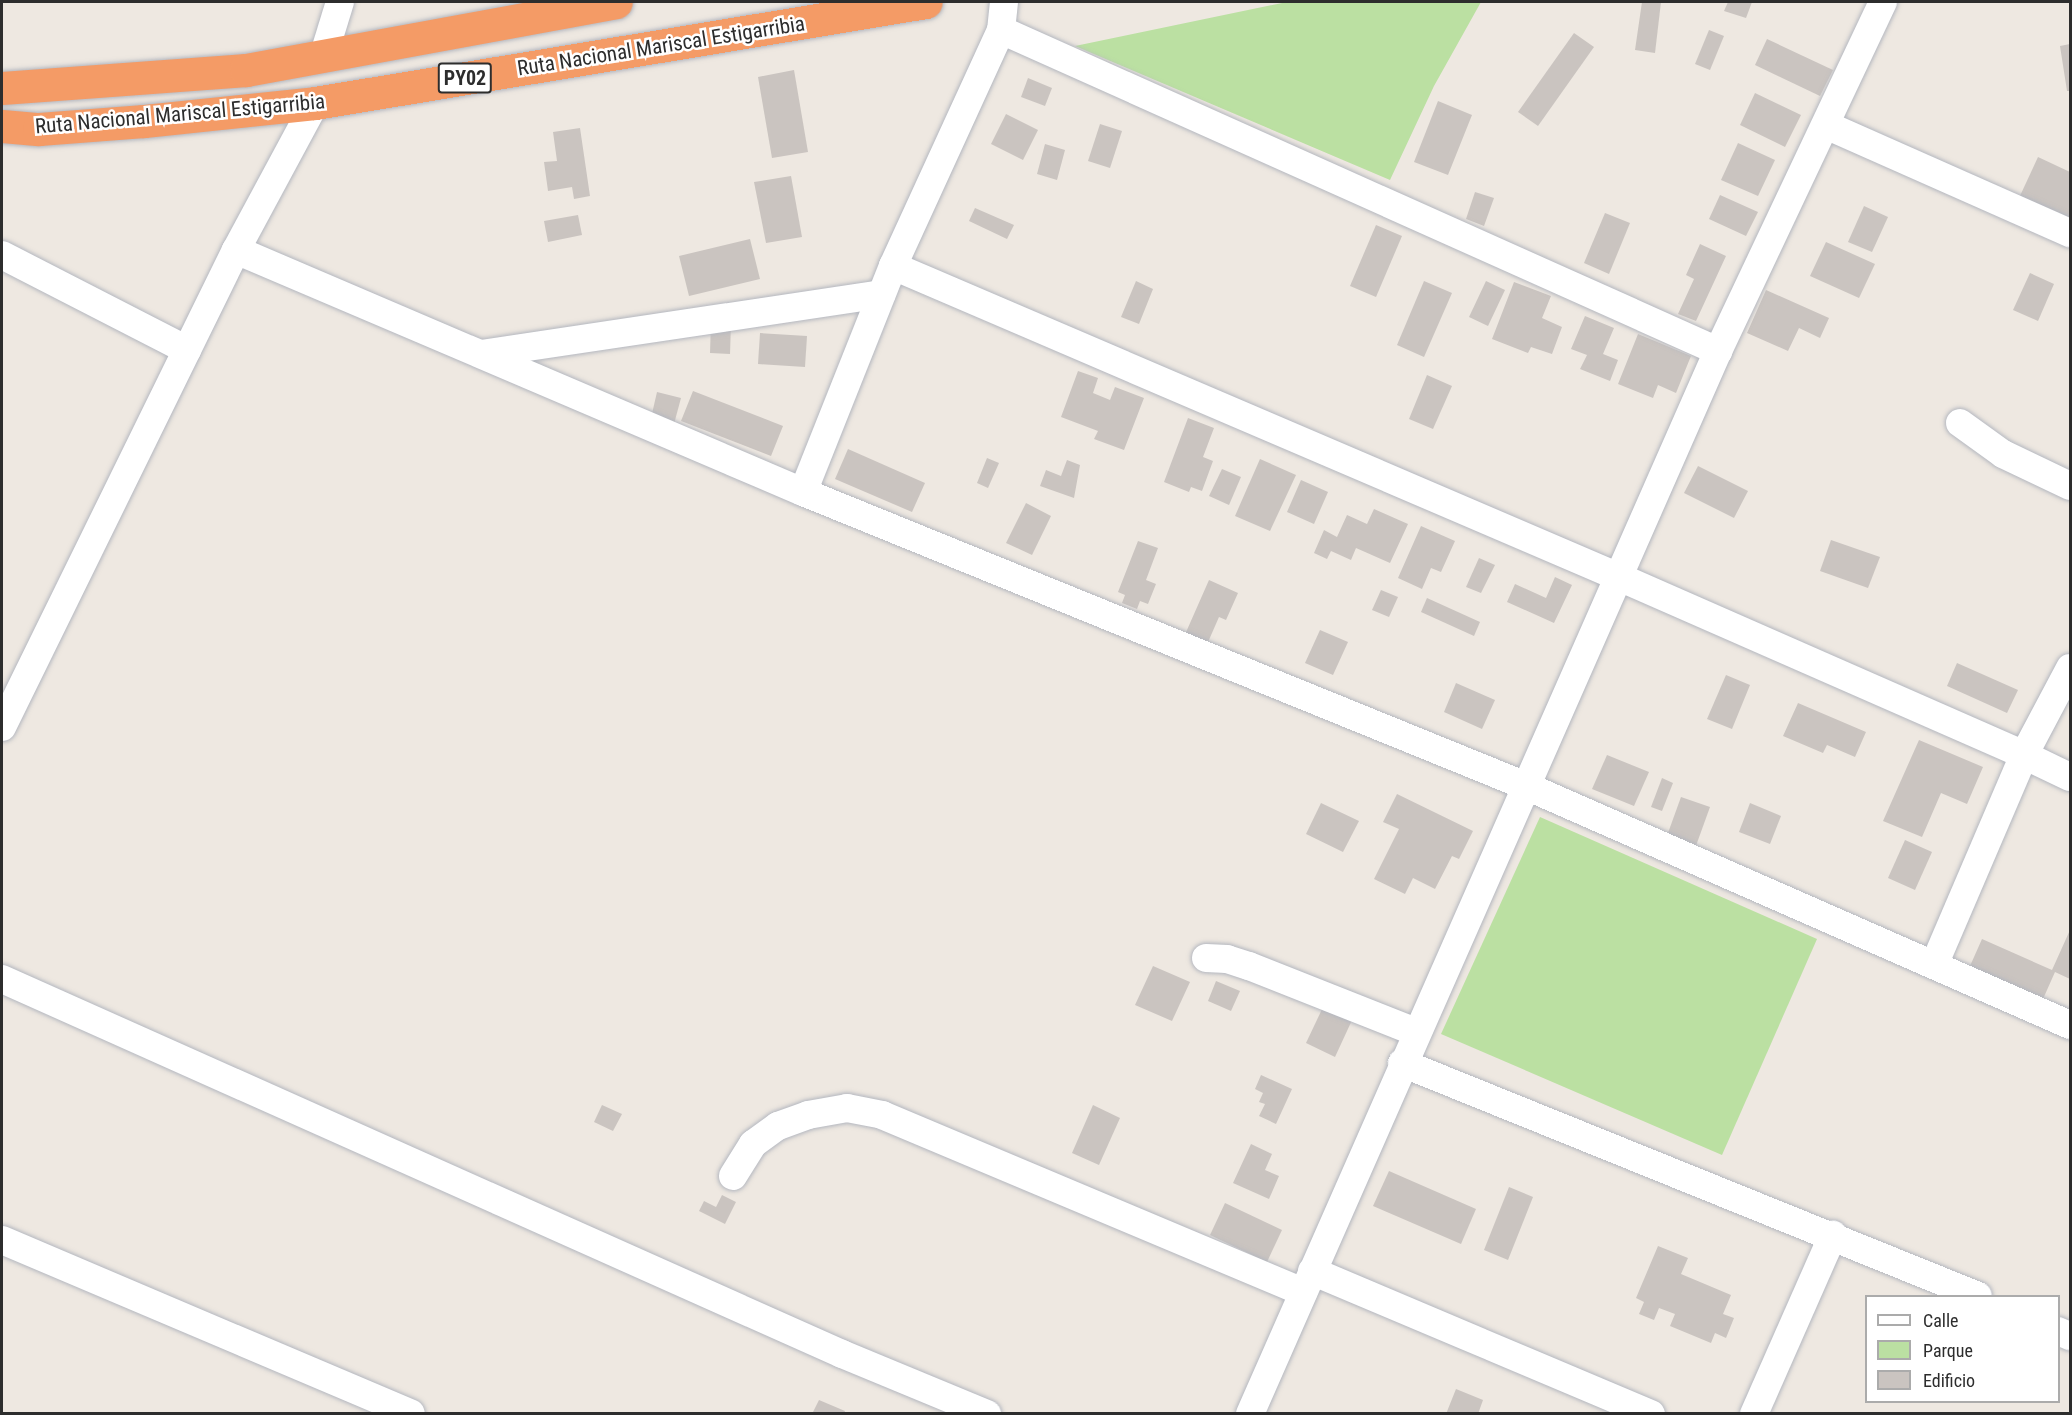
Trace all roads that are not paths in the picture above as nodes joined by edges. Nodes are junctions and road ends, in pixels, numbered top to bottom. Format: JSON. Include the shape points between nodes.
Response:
{"nodes":[{"id":1,"x":340,"y":2,"type":"edge"},
{"id":2,"x":616,"y":2,"type":"edge"},
{"id":3,"x":926,"y":2,"type":"edge"},
{"id":4,"x":1004,"y":2,"type":"edge"},
{"id":5,"x":1883,"y":2,"type":"edge"},
{"id":6,"x":1001,"y":30,"type":"junction"},
{"id":7,"x":324,"y":54,"type":"junction"},
{"id":8,"x":2,"y":88,"type":"edge"},
{"id":9,"x":315,"y":103,"type":"junction"},
{"id":10,"x":1826,"y":125,"type":"junction"},
{"id":11,"x":2,"y":126,"type":"edge"},
{"id":12,"x":2070,"y":233,"type":"edge"},
{"id":13,"x":237,"y":250,"type":"junction"},
{"id":14,"x":2,"y":255,"type":"edge"},
{"id":15,"x":893,"y":266,"type":"junction"},
{"id":16,"x":882,"y":294,"type":"junction"},
{"id":17,"x":187,"y":350,"type":"junction"},
{"id":18,"x":1718,"y":351,"type":"junction"},
{"id":19,"x":481,"y":354,"type":"junction"},
{"id":20,"x":1960,"y":423,"type":"dead end"},
{"id":21,"x":2070,"y":486,"type":"edge"},
{"id":22,"x":803,"y":492,"type":"junction"},
{"id":23,"x":1619,"y":577,"type":"junction"},
{"id":24,"x":2070,"y":668,"type":"edge"},
{"id":25,"x":2,"y":728,"type":"edge"},
{"id":26,"x":2024,"y":755,"type":"junction"},
{"id":27,"x":2070,"y":777,"type":"edge"},
{"id":28,"x":1526,"y":786,"type":"junction"},
{"id":29,"x":1206,"y":958,"type":"dead end"},
{"id":30,"x":1934,"y":965,"type":"junction"},
{"id":31,"x":2,"y":979,"type":"edge"},
{"id":32,"x":2070,"y":1025,"type":"edge"},
{"id":33,"x":1416,"y":1032,"type":"junction"},
{"id":34,"x":1402,"y":1063,"type":"junction"},
{"id":35,"x":733,"y":1176,"type":"dead end"},
{"id":36,"x":1833,"y":1235,"type":"junction"},
{"id":37,"x":2,"y":1240,"type":"edge"},
{"id":38,"x":1308,"y":1281,"type":"junction"},
{"id":39,"x":1976,"y":1295,"type":"edge"},
{"id":40,"x":411,"y":1413,"type":"edge"},
{"id":41,"x":987,"y":1413,"type":"edge"},
{"id":42,"x":1250,"y":1413,"type":"edge"},
{"id":43,"x":1651,"y":1413,"type":"edge"},
{"id":44,"x":1754,"y":1413,"type":"edge"}],
"edges":[{"from":1,"to":7,"type":"street"},
{"from":2,"to":7,"type":"highway","name":"Ruta Nacional Mariscal Estigarribia","number":"PY02"},
{"from":3,"to":9,"type":"highway","name":"Ruta Nacional Mariscal Estigarribia","number":"PY02"},
{"from":4,"to":6,"type":"street"},
{"from":5,"to":10,"type":"street"},
{"from":6,"to":15,"type":"street"},
{"from":6,"to":18,"type":"street"},
{"from":7,"to":8,"type":"highway","name":"Ruta Nacional Mariscal Estigarribia","number":"PY02","via":[[246,70]]},
{"from":9,"to":11,"type":"highway","name":"Ruta Nacional Mariscal Estigarribia","number":"PY02","via":[[39,129]]},
{"from":9,"to":13,"type":"street"},
{"from":10,"to":12,"type":"street"},
{"from":10,"to":18,"type":"street"},
{"from":13,"to":17,"type":"street"},
{"from":13,"to":19,"type":"street"},
{"from":14,"to":17,"type":"street"},
{"from":15,"to":16,"type":"street"},
{"from":15,"to":23,"type":"street"},
{"from":16,"to":19,"type":"street"},
{"from":16,"to":22,"type":"street"},
{"from":17,"to":25,"type":"street"},
{"from":18,"to":23,"type":"street"},
{"from":19,"to":22,"type":"street"},
{"from":20,"to":21,"type":"street","via":[[2003,454]]},
{"from":22,"to":28,"type":"street"},
{"from":23,"to":26,"type":"street"},
{"from":23,"to":28,"type":"street"},
{"from":24,"to":26,"type":"street"},
{"from":26,"to":27,"type":"street"},
{"from":26,"to":30,"type":"street"},
{"from":28,"to":30,"type":"street"},
{"from":28,"to":33,"type":"street"},
{"from":29,"to":33,"type":"street","via":[[1249,966]]},
{"from":30,"to":32,"type":"street"},
{"from":31,"to":41,"type":"street","via":[[842,1354]]},
{"from":33,"to":34,"type":"street"},
{"from":34,"to":36,"type":"street"},
{"from":34,"to":38,"type":"street"},
{"from":35,"to":38,"type":"street","via":[[753,1144],[778,1126],[808,1115],[847,1108],[882,1115]]},
{"from":36,"to":39,"type":"street"},
{"from":36,"to":44,"type":"street"},
{"from":37,"to":40,"type":"street"},
{"from":38,"to":42,"type":"street"},
{"from":38,"to":43,"type":"street"}]}
